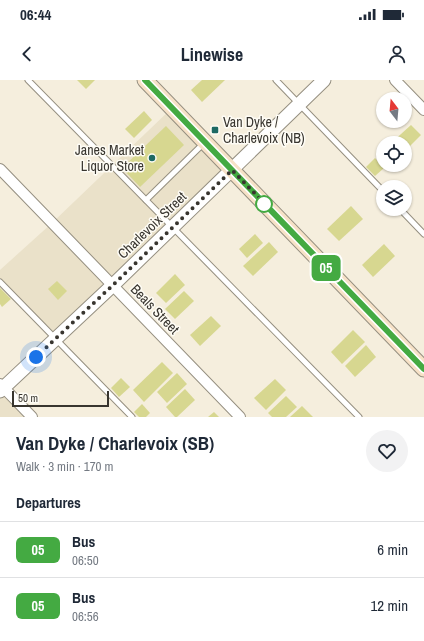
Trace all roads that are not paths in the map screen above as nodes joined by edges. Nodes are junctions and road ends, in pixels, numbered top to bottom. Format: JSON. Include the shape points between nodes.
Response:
{"nodes":[{"id":1,"x":28,"y":80,"type":"edge"},
{"id":2,"x":145,"y":80,"type":"edge"},
{"id":3,"x":276,"y":80,"type":"edge"},
{"id":4,"x":324,"y":80,"type":"edge"},
{"id":5,"x":395,"y":80,"type":"edge"},
{"id":6,"x":299,"y":104,"type":"junction"},
{"id":7,"x":424,"y":110,"type":"edge"},
{"id":8,"x":205,"y":142,"type":"junction"},
{"id":9,"x":0,"y":170,"type":"edge"},
{"id":10,"x":232,"y":170,"type":"junction"},
{"id":11,"x":376,"y":184,"type":"edge"},
{"id":12,"x":146,"y":200,"type":"junction"},
{"id":13,"x":407,"y":216,"type":"edge"},
{"id":14,"x":172,"y":227,"type":"junction"},
{"id":15,"x":424,"y":234,"type":"edge"},
{"id":16,"x":0,"y":282,"type":"edge"},
{"id":17,"x":113,"y":285,"type":"junction"},
{"id":18,"x":55,"y":339,"type":"junction"},
{"id":19,"x":424,"y":369,"type":"edge"},
{"id":20,"x":1,"y":388,"type":"edge"},
{"id":21,"x":32,"y":417,"type":"edge"},
{"id":22,"x":132,"y":417,"type":"edge"},
{"id":23,"x":240,"y":417,"type":"edge"},
{"id":24,"x":359,"y":417,"type":"edge"}],
"edges":[{"from":1,"to":12,"type":"lane"},
{"from":2,"to":8,"type":"main road"},
{"from":3,"to":6,"type":"lane"},
{"from":4,"to":6,"type":"street","name":"Charlevoix Street"},
{"from":5,"to":7,"type":"street"},
{"from":6,"to":10,"type":"street","name":"Charlevoix Street"},
{"from":6,"to":11,"type":"lane"},
{"from":8,"to":10,"type":"main road"},
{"from":8,"to":12,"type":"lane"},
{"from":9,"to":17,"type":"street","name":"Beals Street"},
{"from":10,"to":14,"type":"street","name":"Charlevoix Street"},
{"from":10,"to":19,"type":"main road"},
{"from":12,"to":14,"type":"lane"},
{"from":13,"to":15,"type":"lane"},
{"from":14,"to":17,"type":"street","name":"Charlevoix Street"},
{"from":14,"to":24,"type":"lane"},
{"from":16,"to":18,"type":"lane"},
{"from":17,"to":18,"type":"street","name":"Charlevoix Street"},
{"from":17,"to":23,"type":"street","name":"Beals Street"},
{"from":18,"to":20,"type":"street","name":"Charlevoix Street"},
{"from":18,"to":22,"type":"lane"},
{"from":20,"to":21,"type":"street"}]}
